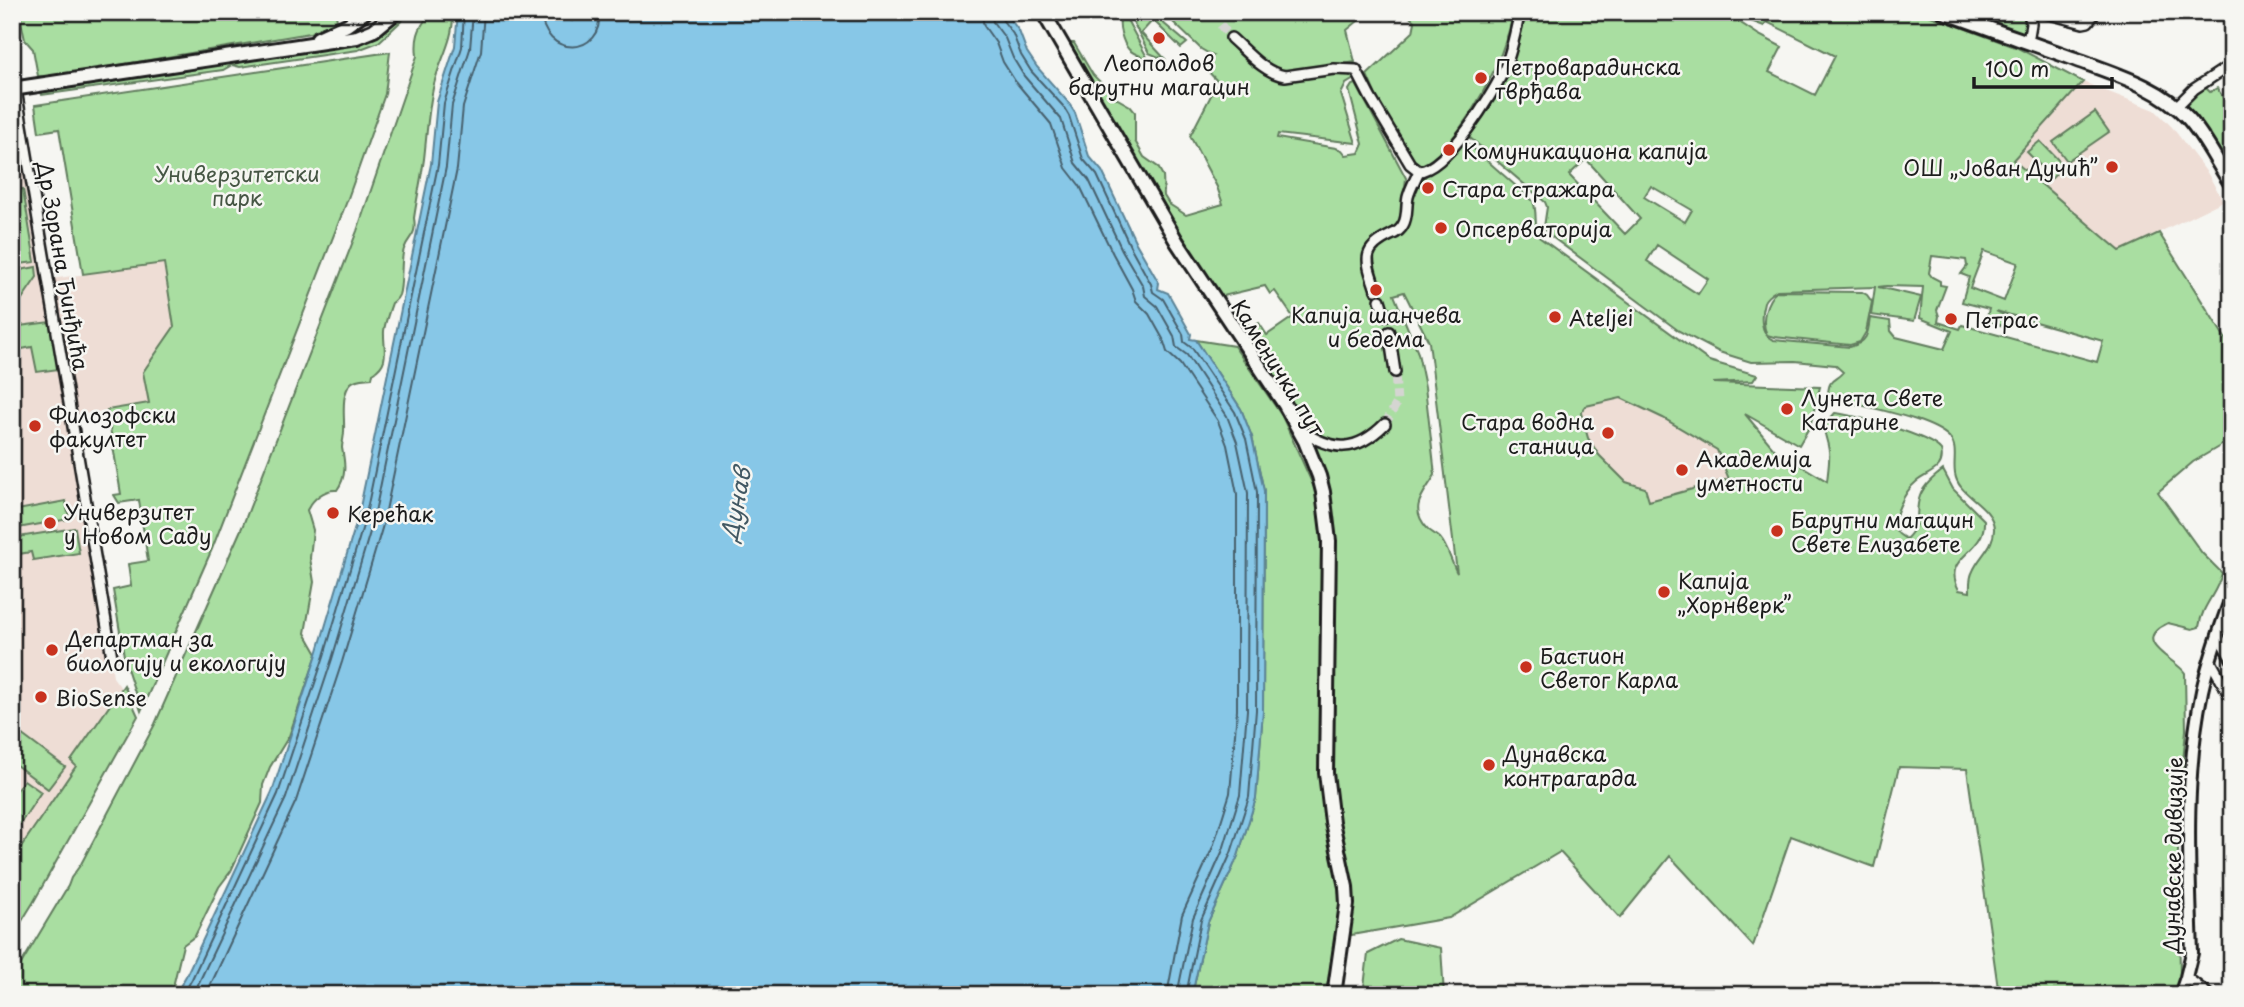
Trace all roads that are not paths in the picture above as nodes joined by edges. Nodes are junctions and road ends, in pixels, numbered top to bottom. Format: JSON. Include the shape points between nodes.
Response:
{"nodes":[{"id":1,"x":365,"y":12,"type":"edge"},
{"id":2,"x":396,"y":12,"type":"edge"},
{"id":3,"x":1043,"y":12,"type":"edge"},
{"id":4,"x":1520,"y":12,"type":"edge"},
{"id":5,"x":1944,"y":12,"type":"edge"},
{"id":6,"x":2029,"y":12,"type":"edge"},
{"id":7,"x":2042,"y":12,"type":"edge"},
{"id":8,"x":2096,"y":12,"type":"edge"},
{"id":9,"x":1231,"y":38,"type":"tunnel mouth"},
{"id":10,"x":2028,"y":42,"type":"junction"},
{"id":11,"x":298,"y":45,"type":"junction"},
{"id":12,"x":2232,"y":64,"type":"edge"},
{"id":13,"x":12,"y":66,"type":"edge"},
{"id":14,"x":14,"y":89,"type":"edge"},
{"id":15,"x":2176,"y":107,"type":"junction"},
{"id":16,"x":1419,"y":171,"type":"junction"},
{"id":17,"x":2232,"y":186,"type":"edge"},
{"id":18,"x":1376,"y":290,"type":"dead end"},
{"id":19,"x":1380,"y":300,"type":"dead end"},
{"id":20,"x":1385,"y":316,"type":"dead end"},
{"id":21,"x":1389,"y":332,"type":"dead end"},
{"id":22,"x":1395,"y":372,"type":"tunnel mouth"},
{"id":23,"x":1385,"y":424,"type":"tunnel mouth"},
{"id":24,"x":1299,"y":429,"type":"junction"},
{"id":25,"x":2232,"y":594,"type":"edge"},
{"id":26,"x":2218,"y":635,"type":"junction"},
{"id":27,"x":112,"y":657,"type":"dead end"},
{"id":28,"x":2210,"y":660,"type":"junction"},
{"id":29,"x":2232,"y":660,"type":"edge"},
{"id":30,"x":2232,"y":700,"type":"edge"},
{"id":31,"x":2186,"y":977,"type":"junction"},
{"id":32,"x":1334,"y":995,"type":"edge"},
{"id":33,"x":2180,"y":995,"type":"edge"},
{"id":34,"x":2209,"y":995,"type":"edge"}],
"edges":[{"from":1,"to":11,"type":"main road","via":[[347,25]]},
{"from":2,"to":11,"type":"main road","via":[[357,37]]},
{"from":3,"to":24,"type":"main road","name":"Каменички пут","via":[[1177,242]]},
{"from":4,"to":16,"type":"street","via":[[1508,60],[1481,111],[1433,167]]},
{"from":5,"to":10,"type":"main road"},
{"from":6,"to":10,"type":"street"},
{"from":7,"to":8,"type":"street","via":[[2083,23]]},
{"from":9,"to":16,"type":"street","via":[[1274,74],[1356,70],[1410,164]]},
{"from":10,"to":15,"type":"main road","via":[[2137,83]]},
{"from":11,"to":14,"type":"main road"},
{"from":12,"to":15,"type":"street"},
{"from":13,"to":14,"type":"street","name":"Др Зорана Ђинђића"},
{"from":14,"to":27,"type":"street","name":"Др Зорана Ђинђића"},
{"from":15,"to":17,"type":"main road","via":[[2198,131]]},
{"from":16,"to":18,"type":"street","via":[[1402,227],[1376,242],[1368,253]]},
{"from":19,"to":20,"type":"street"},
{"from":21,"to":22,"type":"street"},
{"from":23,"to":24,"type":"street","via":[[1371,438],[1343,447],[1314,439]]},
{"from":24,"to":32,"type":"main road","name":"Каменички пут","via":[[1323,492],[1329,541],[1326,773],[1347,904]]},
{"from":25,"to":26,"type":"street","name":"Дунавске дивизије"},
{"from":26,"to":28,"type":"street","name":"Дунавске дивизије"},
{"from":26,"to":29,"type":"street"},
{"from":28,"to":30,"type":"street"},
{"from":28,"to":31,"type":"street","name":"Дунавске дивизије","via":[[2190,794],[2192,953]]},
{"from":31,"to":33,"type":"street","name":"Дунавске дивизије"},
{"from":31,"to":34,"type":"street"}]}
